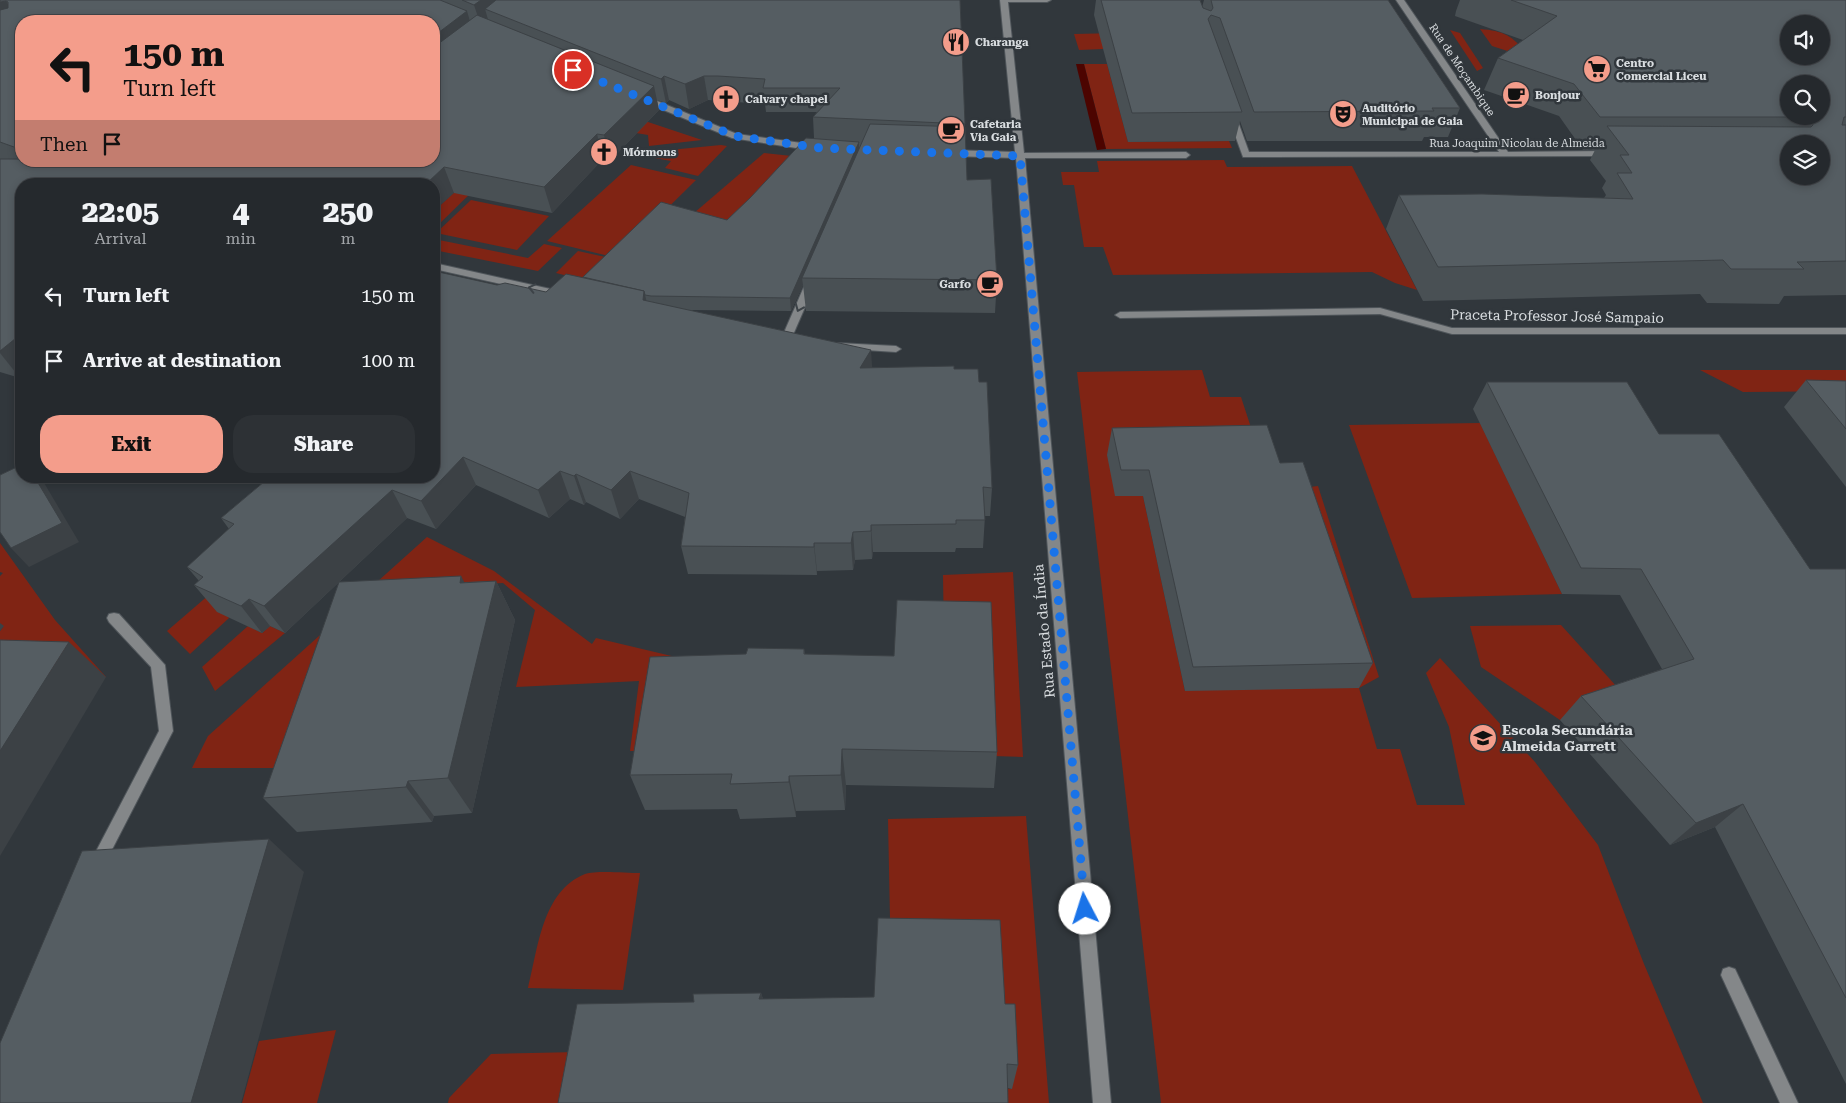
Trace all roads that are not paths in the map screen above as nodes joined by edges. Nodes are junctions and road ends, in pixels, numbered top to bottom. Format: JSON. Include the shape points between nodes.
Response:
{"nodes":[{"id":1,"x":1004,"y":0,"type":"edge"},
{"id":2,"x":1047,"y":0,"type":"edge"},
{"id":3,"x":1400,"y":0,"type":"edge"},
{"id":4,"x":636,"y":96,"type":"edge"},
{"id":5,"x":1230,"y":110,"type":"edge"},
{"id":6,"x":830,"y":149,"type":"edge"},
{"id":7,"x":938,"y":153,"type":"edge"},
{"id":8,"x":1505,"y":154,"type":"junction"},
{"id":9,"x":1623,"y":154,"type":"edge"},
{"id":10,"x":1186,"y":155,"type":"dead end"},
{"id":11,"x":1020,"y":156,"type":"junction"},
{"id":12,"x":440,"y":267,"type":"edge"},
{"id":13,"x":816,"y":270,"type":"edge"},
{"id":14,"x":580,"y":298,"type":"edge"},
{"id":15,"x":1120,"y":315,"type":"dead end"},
{"id":16,"x":1846,"y":331,"type":"edge"},
{"id":17,"x":784,"y":343,"type":"edge"},
{"id":18,"x":831,"y":346,"type":"edge"},
{"id":19,"x":896,"y":349,"type":"dead end"},
{"id":20,"x":114,"y":618,"type":"dead end"},
{"id":21,"x":88,"y":880,"type":"edge"},
{"id":22,"x":1728,"y":975,"type":"dead end"},
{"id":23,"x":1102,"y":1103,"type":"edge"},
{"id":24,"x":1789,"y":1103,"type":"edge"}],
"edges":[{"from":1,"to":2,"type":"street"},
{"from":1,"to":11,"type":"street","name":"Rua Estado da Índia"},
{"from":3,"to":8,"type":"street","name":"Rua de Moçambique"},
{"from":4,"to":6,"type":"street","via":[[735,136]]},
{"from":5,"to":8,"type":"street","name":"Rua Joaquim Nicolau de Almeida","via":[[1246,155]]},
{"from":7,"to":11,"type":"street"},
{"from":8,"to":9,"type":"street","name":"Rua Joaquim Nicolau de Almeida"},
{"from":10,"to":11,"type":"street"},
{"from":11,"to":23,"type":"street","name":"Rua Estado da Índia"},
{"from":14,"to":12,"type":"street","one_way":true},
{"from":13,"to":17,"type":"street","one_way":true},
{"from":15,"to":16,"type":"street","name":"Praceta Professor José Sampaio","via":[[1380,311],[1452,331]]},
{"from":18,"to":19,"type":"street"},
{"from":20,"to":21,"type":"street","via":[[158,665],[166,731]]},
{"from":22,"to":24,"type":"street"}]}
